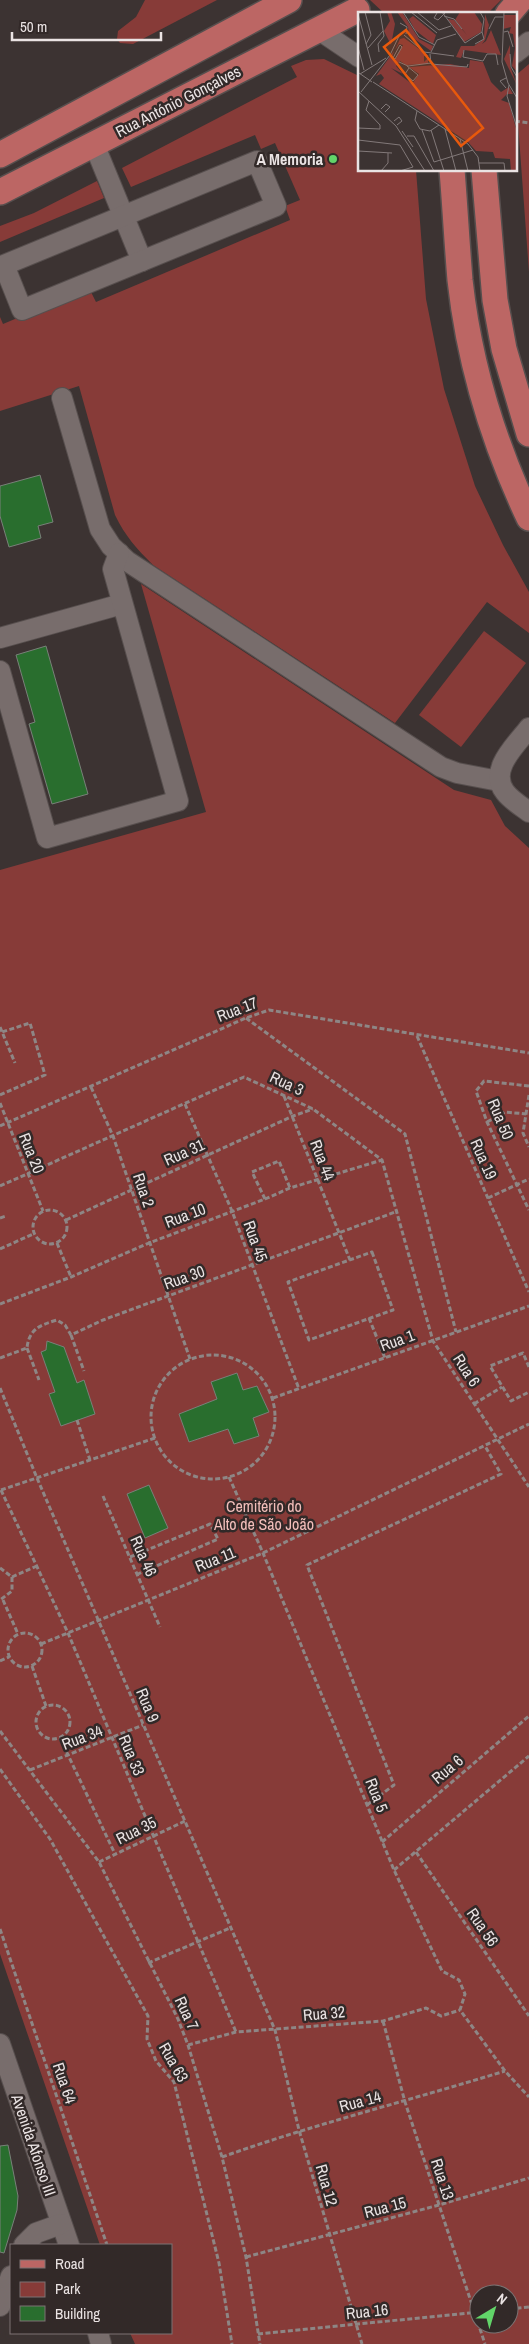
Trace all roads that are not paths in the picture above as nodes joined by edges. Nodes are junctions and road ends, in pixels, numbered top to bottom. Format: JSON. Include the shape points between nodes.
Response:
{"nodes":[{"id":1,"x":289,"y":0,"type":"edge"},
{"id":2,"x":520,"y":0,"type":"edge"},
{"id":3,"x":355,"y":8,"type":"edge"},
{"id":4,"x":510,"y":12,"type":"edge"},
{"id":5,"x":319,"y":30,"type":"junction"},
{"id":6,"x":529,"y":42,"type":"edge"},
{"id":7,"x":516,"y":52,"type":"edge"},
{"id":8,"x":358,"y":56,"type":"edge"},
{"id":9,"x":94,"y":144,"type":"junction"},
{"id":10,"x":0,"y":155,"type":"edge"},
{"id":11,"x":452,"y":171,"type":"edge"},
{"id":12,"x":484,"y":171,"type":"edge"},
{"id":13,"x":0,"y":192,"type":"edge"},
{"id":14,"x":124,"y":216,"type":"junction"},
{"id":15,"x":142,"y":261,"type":"junction"},
{"id":16,"x":62,"y":398,"type":"dead end"},
{"id":17,"x":529,"y":434,"type":"edge"},
{"id":18,"x":529,"y":518,"type":"edge"},
{"id":19,"x":118,"y":553,"type":"junction"},
{"id":20,"x":122,"y":604,"type":"junction"},
{"id":21,"x":0,"y":638,"type":"edge"},
{"id":22,"x":0,"y":671,"type":"edge"},
{"id":23,"x":529,"y":728,"type":"edge"},
{"id":24,"x":500,"y":781,"type":"junction"},
{"id":25,"x":529,"y":812,"type":"edge"},
{"id":26,"x":0,"y":2044,"type":"edge"},
{"id":27,"x":61,"y":2224,"type":"junction"},
{"id":28,"x":25,"y":2244,"type":"edge"},
{"id":29,"x":69,"y":2244,"type":"edge"},
{"id":30,"x":10,"y":2279,"type":"edge"},
{"id":31,"x":0,"y":2306,"type":"edge"}],
"edges":[{"from":1,"to":10,"type":"main road"},
{"from":2,"to":4,"type":"main road"},
{"from":3,"to":5,"type":"main road","name":"Rua António Gonçalves"},
{"from":5,"to":8,"type":"street"},
{"from":5,"to":9,"type":"main road","name":"Rua António Gonçalves"},
{"from":6,"to":7,"type":"street"},
{"from":9,"to":13,"type":"main road","name":"Rua António Gonçalves"},
{"from":9,"to":14,"type":"street"},
{"from":11,"to":18,"type":"main road","via":[[460,281],[473,352],[494,434]]},
{"from":12,"to":17,"type":"main road","via":[[496,308],[504,349]]},
{"from":14,"to":15,"type":"street"},
{"from":14,"to":15,"type":"street","via":[[4,265],[22,310]]},
{"from":14,"to":15,"type":"street","via":[[257,161],[276,206]]},
{"from":16,"to":19,"type":"street","via":[[100,530]]},
{"from":19,"to":20,"type":"street","via":[[114,569]]},
{"from":19,"to":24,"type":"street","via":[[145,575],[441,767]]},
{"from":20,"to":21,"type":"street"},
{"from":20,"to":22,"type":"street","via":[[178,801],[47,838]]},
{"from":23,"to":24,"type":"street","via":[[503,764]]},
{"from":24,"to":25,"type":"street","via":[[505,792]]},
{"from":26,"to":27,"type":"street","name":"Avenida Afonso III"},
{"from":27,"to":28,"type":"street","via":[[36,2233]]},
{"from":27,"to":29,"type":"street","name":"Avenida Afonso III"},
{"from":30,"to":31,"type":"street"}]}
